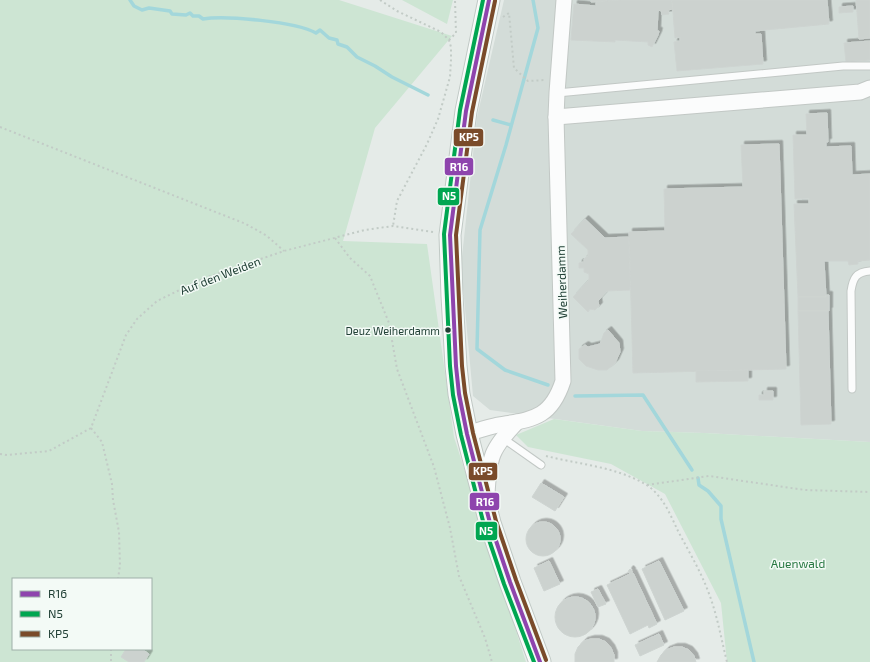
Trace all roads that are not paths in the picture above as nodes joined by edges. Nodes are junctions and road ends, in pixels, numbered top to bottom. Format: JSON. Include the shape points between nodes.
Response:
{"nodes":[{"id":1,"x":564,"y":0,"type":"edge"},
{"id":2,"x":487,"y":10,"type":"edge"},
{"id":3,"x":870,"y":66,"type":"edge"},
{"id":4,"x":557,"y":86,"type":"junction"},
{"id":5,"x":867,"y":92,"type":"edge"},
{"id":6,"x":556,"y":117,"type":"junction"},
{"id":7,"x":870,"y":271,"type":"edge"},
{"id":8,"x":852,"y":389,"type":"dead end"},
{"id":9,"x":498,"y":432,"type":"junction"},
{"id":10,"x":467,"y":434,"type":"junction"},
{"id":11,"x":540,"y":464,"type":"dead end"},
{"id":12,"x":486,"y":509,"type":"junction"},
{"id":13,"x":540,"y":662,"type":"edge"}],
"edges":[{"from":1,"to":4,"type":"street","name":"Weiherdamm"},
{"from":2,"to":10,"type":"main road","via":[[466,111],[450,235],[456,366]]},
{"from":3,"to":4,"type":"lane"},
{"from":4,"to":6,"type":"street","name":"Weiherdamm"},
{"from":5,"to":6,"type":"street"},
{"from":6,"to":9,"type":"street","name":"Weiherdamm","via":[[563,381],[559,393],[545,411],[537,417],[517,422]]},
{"from":7,"to":8,"type":"lane","via":[[862,271],[852,282]]},
{"from":9,"to":10,"type":"street","name":"Weiherdamm"},
{"from":9,"to":11,"type":"lane"},
{"from":9,"to":12,"type":"street","via":[[488,471]]},
{"from":10,"to":12,"type":"main road"},
{"from":12,"to":13,"type":"main road"}]}
